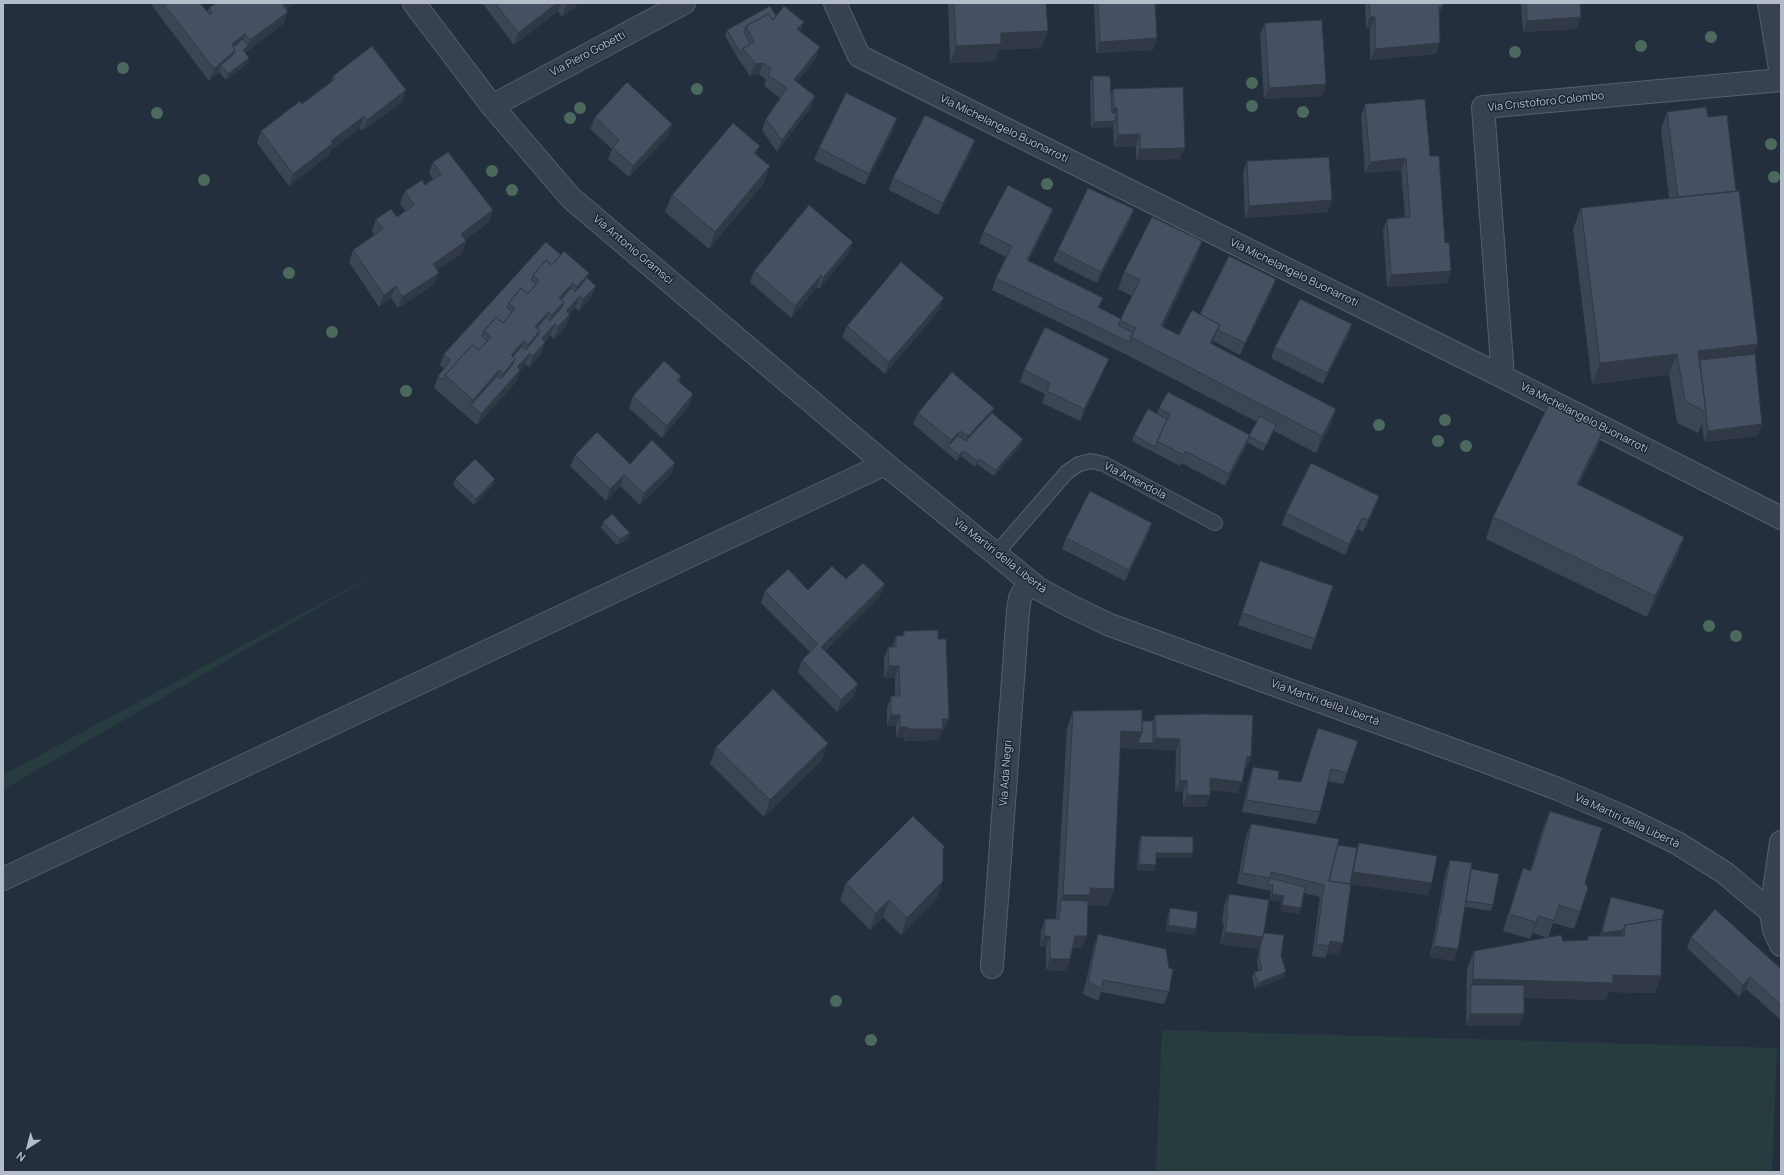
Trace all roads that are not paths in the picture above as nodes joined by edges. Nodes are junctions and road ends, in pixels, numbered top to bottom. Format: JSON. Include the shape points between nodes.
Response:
{"nodes":[{"id":1,"x":414,"y":3,"type":"edge"},
{"id":2,"x":684,"y":3,"type":"edge"},
{"id":3,"x":835,"y":3,"type":"edge"},
{"id":4,"x":1769,"y":3,"type":"edge"},
{"id":5,"x":1781,"y":75,"type":"edge"},
{"id":6,"x":1781,"y":80,"type":"edge"},
{"id":7,"x":492,"y":106,"type":"junction"},
{"id":8,"x":1503,"y":377,"type":"junction"},
{"id":9,"x":885,"y":464,"type":"junction"},
{"id":10,"x":1781,"y":518,"type":"edge"},
{"id":11,"x":1215,"y":522,"type":"dead end"},
{"id":12,"x":995,"y":555,"type":"junction"},
{"id":13,"x":1028,"y":580,"type":"junction"},
{"id":14,"x":1781,"y":842,"type":"edge"},
{"id":15,"x":3,"y":879,"type":"edge"},
{"id":16,"x":1776,"y":915,"type":"edge"},
{"id":17,"x":1781,"y":945,"type":"edge"},
{"id":18,"x":992,"y":967,"type":"dead end"}],
"edges":[{"from":1,"to":7,"type":"street","name":"Via Antonio Gramsci"},
{"from":2,"to":7,"type":"street","name":"Via Piero Gobetti"},
{"from":3,"to":8,"type":"street","name":"Via Michelangelo Buonarroti","via":[[859,56]]},
{"from":4,"to":5,"type":"street"},
{"from":6,"to":8,"type":"street","name":"Via Cristoforo Colombo","via":[[1483,107]]},
{"from":7,"to":9,"type":"street","name":"Via Antonio Gramsci","via":[[571,198]]},
{"from":8,"to":10,"type":"street","name":"Via Michelangelo Buonarroti"},
{"from":9,"to":12,"type":"street","name":"Via Martiri della Libertà"},
{"from":9,"to":15,"type":"street"},
{"from":11,"to":12,"type":"lane","name":"Via Amendola","via":[[1104,464],[1091,460],[1067,472]]},
{"from":12,"to":13,"type":"street","name":"Via Martiri della Libertà"},
{"from":13,"to":16,"type":"street","name":"Via Martiri della Libertà","via":[[1039,589],[1110,625],[1484,761],[1622,816],[1677,843],[1725,873]]},
{"from":13,"to":18,"type":"street","name":"Via Ada Negri","via":[[1020,598],[1018,612]]},
{"from":14,"to":16,"type":"street"},
{"from":16,"to":17,"type":"street","via":[[1774,930]]}]}
